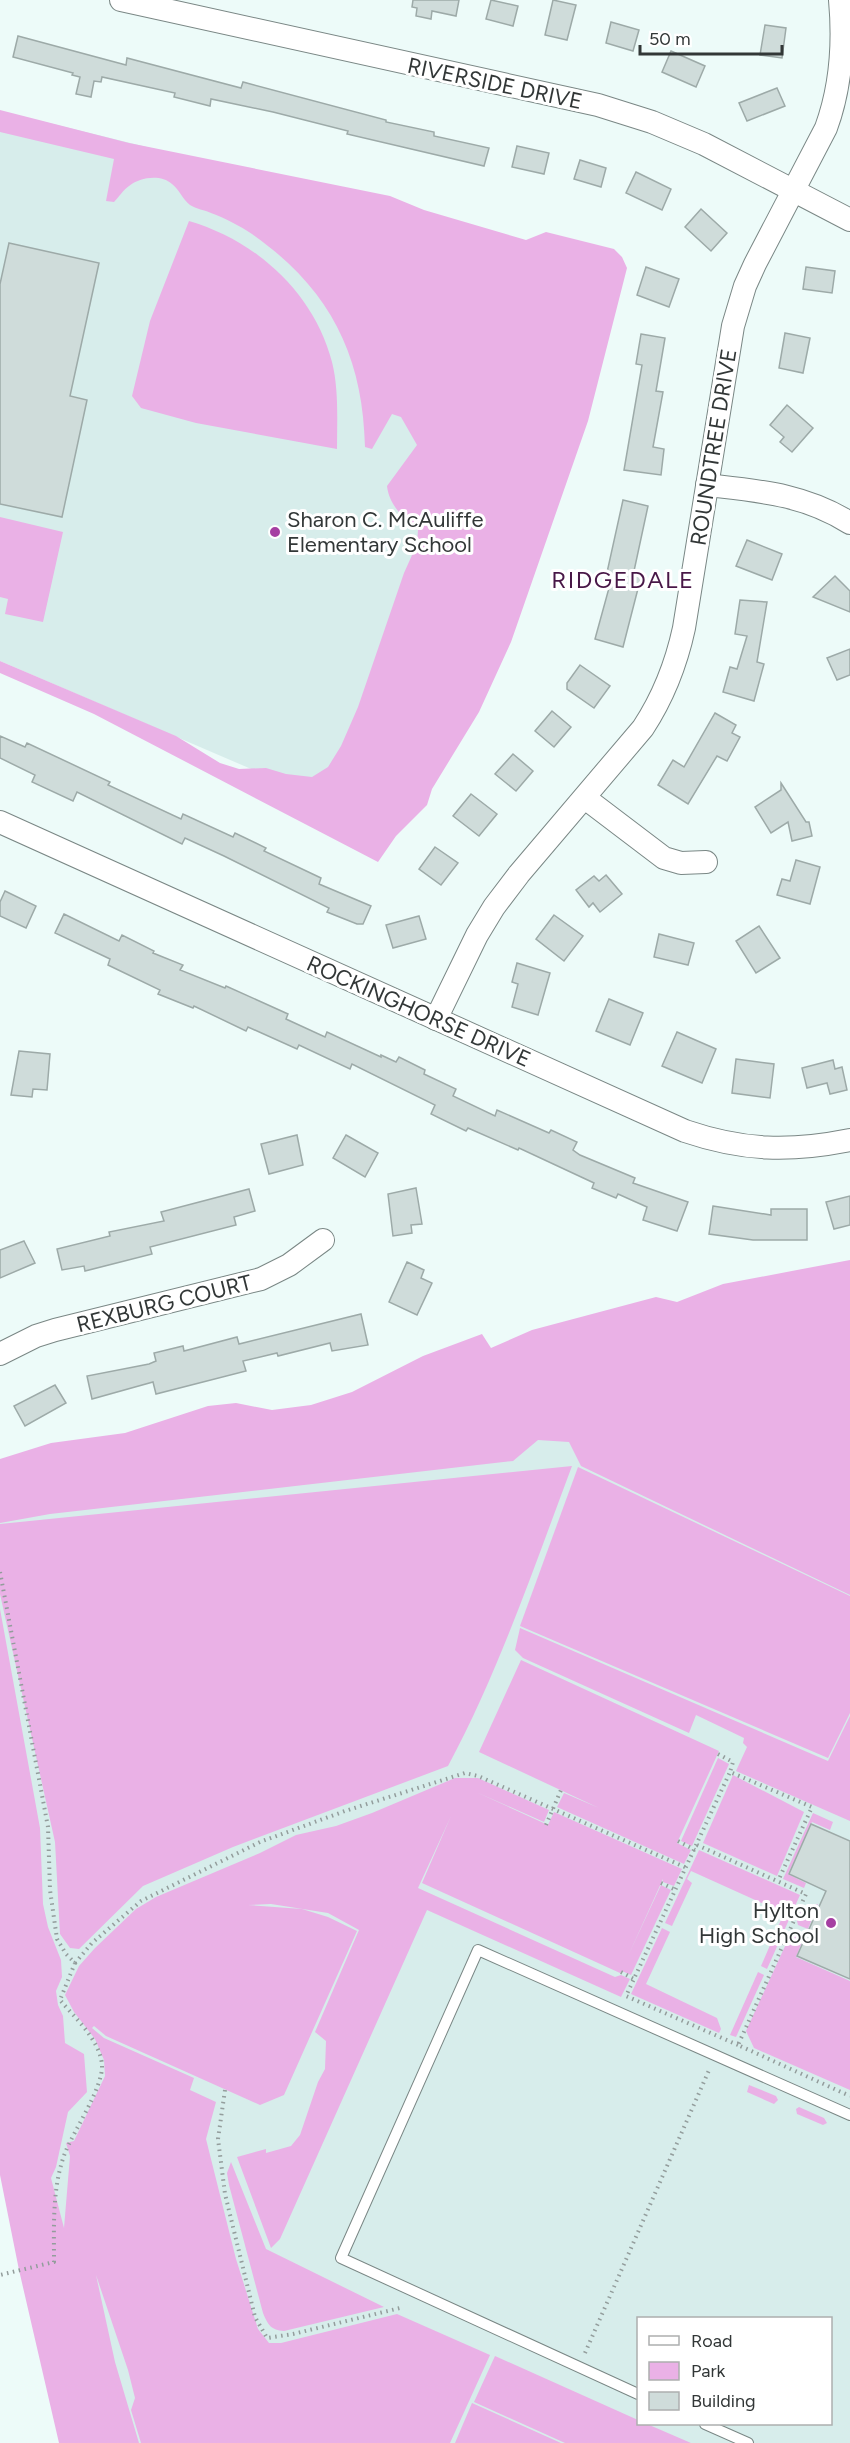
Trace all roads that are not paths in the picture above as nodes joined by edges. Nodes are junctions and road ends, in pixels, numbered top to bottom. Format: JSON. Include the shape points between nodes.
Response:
{"nodes":[{"id":1,"x":121,"y":0,"type":"edge"},
{"id":2,"x":840,"y":0,"type":"edge"},
{"id":3,"x":794,"y":190,"type":"junction"},
{"id":4,"x":850,"y":220,"type":"edge"},
{"id":5,"x":707,"y":485,"type":"junction"},
{"id":6,"x":850,"y":523,"type":"edge"},
{"id":7,"x":585,"y":798,"type":"junction"},
{"id":8,"x":0,"y":822,"type":"edge"},
{"id":9,"x":706,"y":862,"type":"dead end"},
{"id":10,"x":436,"y":1019,"type":"junction"},
{"id":11,"x":850,"y":1140,"type":"edge"},
{"id":12,"x":323,"y":1240,"type":"dead end"},
{"id":13,"x":0,"y":1354,"type":"edge"},
{"id":14,"x":850,"y":2115,"type":"edge"},
{"id":15,"x":637,"y":2393,"type":"edge"},
{"id":16,"x":707,"y":2425,"type":"edge"},
{"id":17,"x":748,"y":2443,"type":"edge"}],
"edges":[{"from":1,"to":3,"type":"street","name":"RIVERSIDE DRIVE","via":[[598,105],[704,144]]},
{"from":2,"to":3,"type":"street","name":"ROUNDTREE DRIVE","via":[[842,60],[832,110]]},
{"from":3,"to":4,"type":"street","name":"RIVERSIDE DRIVE"},
{"from":3,"to":5,"type":"street","name":"ROUNDTREE DRIVE","via":[[738,304]]},
{"from":5,"to":6,"type":"street","via":[[781,494],[809,502]]},
{"from":5,"to":7,"type":"street","name":"ROUNDTREE DRIVE","via":[[684,628],[670,681],[643,728]]},
{"from":7,"to":9,"type":"street","via":[[664,858],[681,863]]},
{"from":7,"to":10,"type":"street","name":"ROUNDTREE DRIVE","via":[[494,907]]},
{"from":8,"to":10,"type":"street","name":"ROCKINGHORSE DRIVE"},
{"from":10,"to":11,"type":"street","name":"ROCKINGHORSE DRIVE","via":[[711,1140],[770,1149],[810,1148]]},
{"from":12,"to":13,"type":"street","name":"REXBURG COURT","via":[[277,1273],[246,1285],[55,1330]]},
{"from":14,"to":15,"type":"lane","via":[[478,1950],[341,2258]]},
{"from":16,"to":17,"type":"lane"}]}
